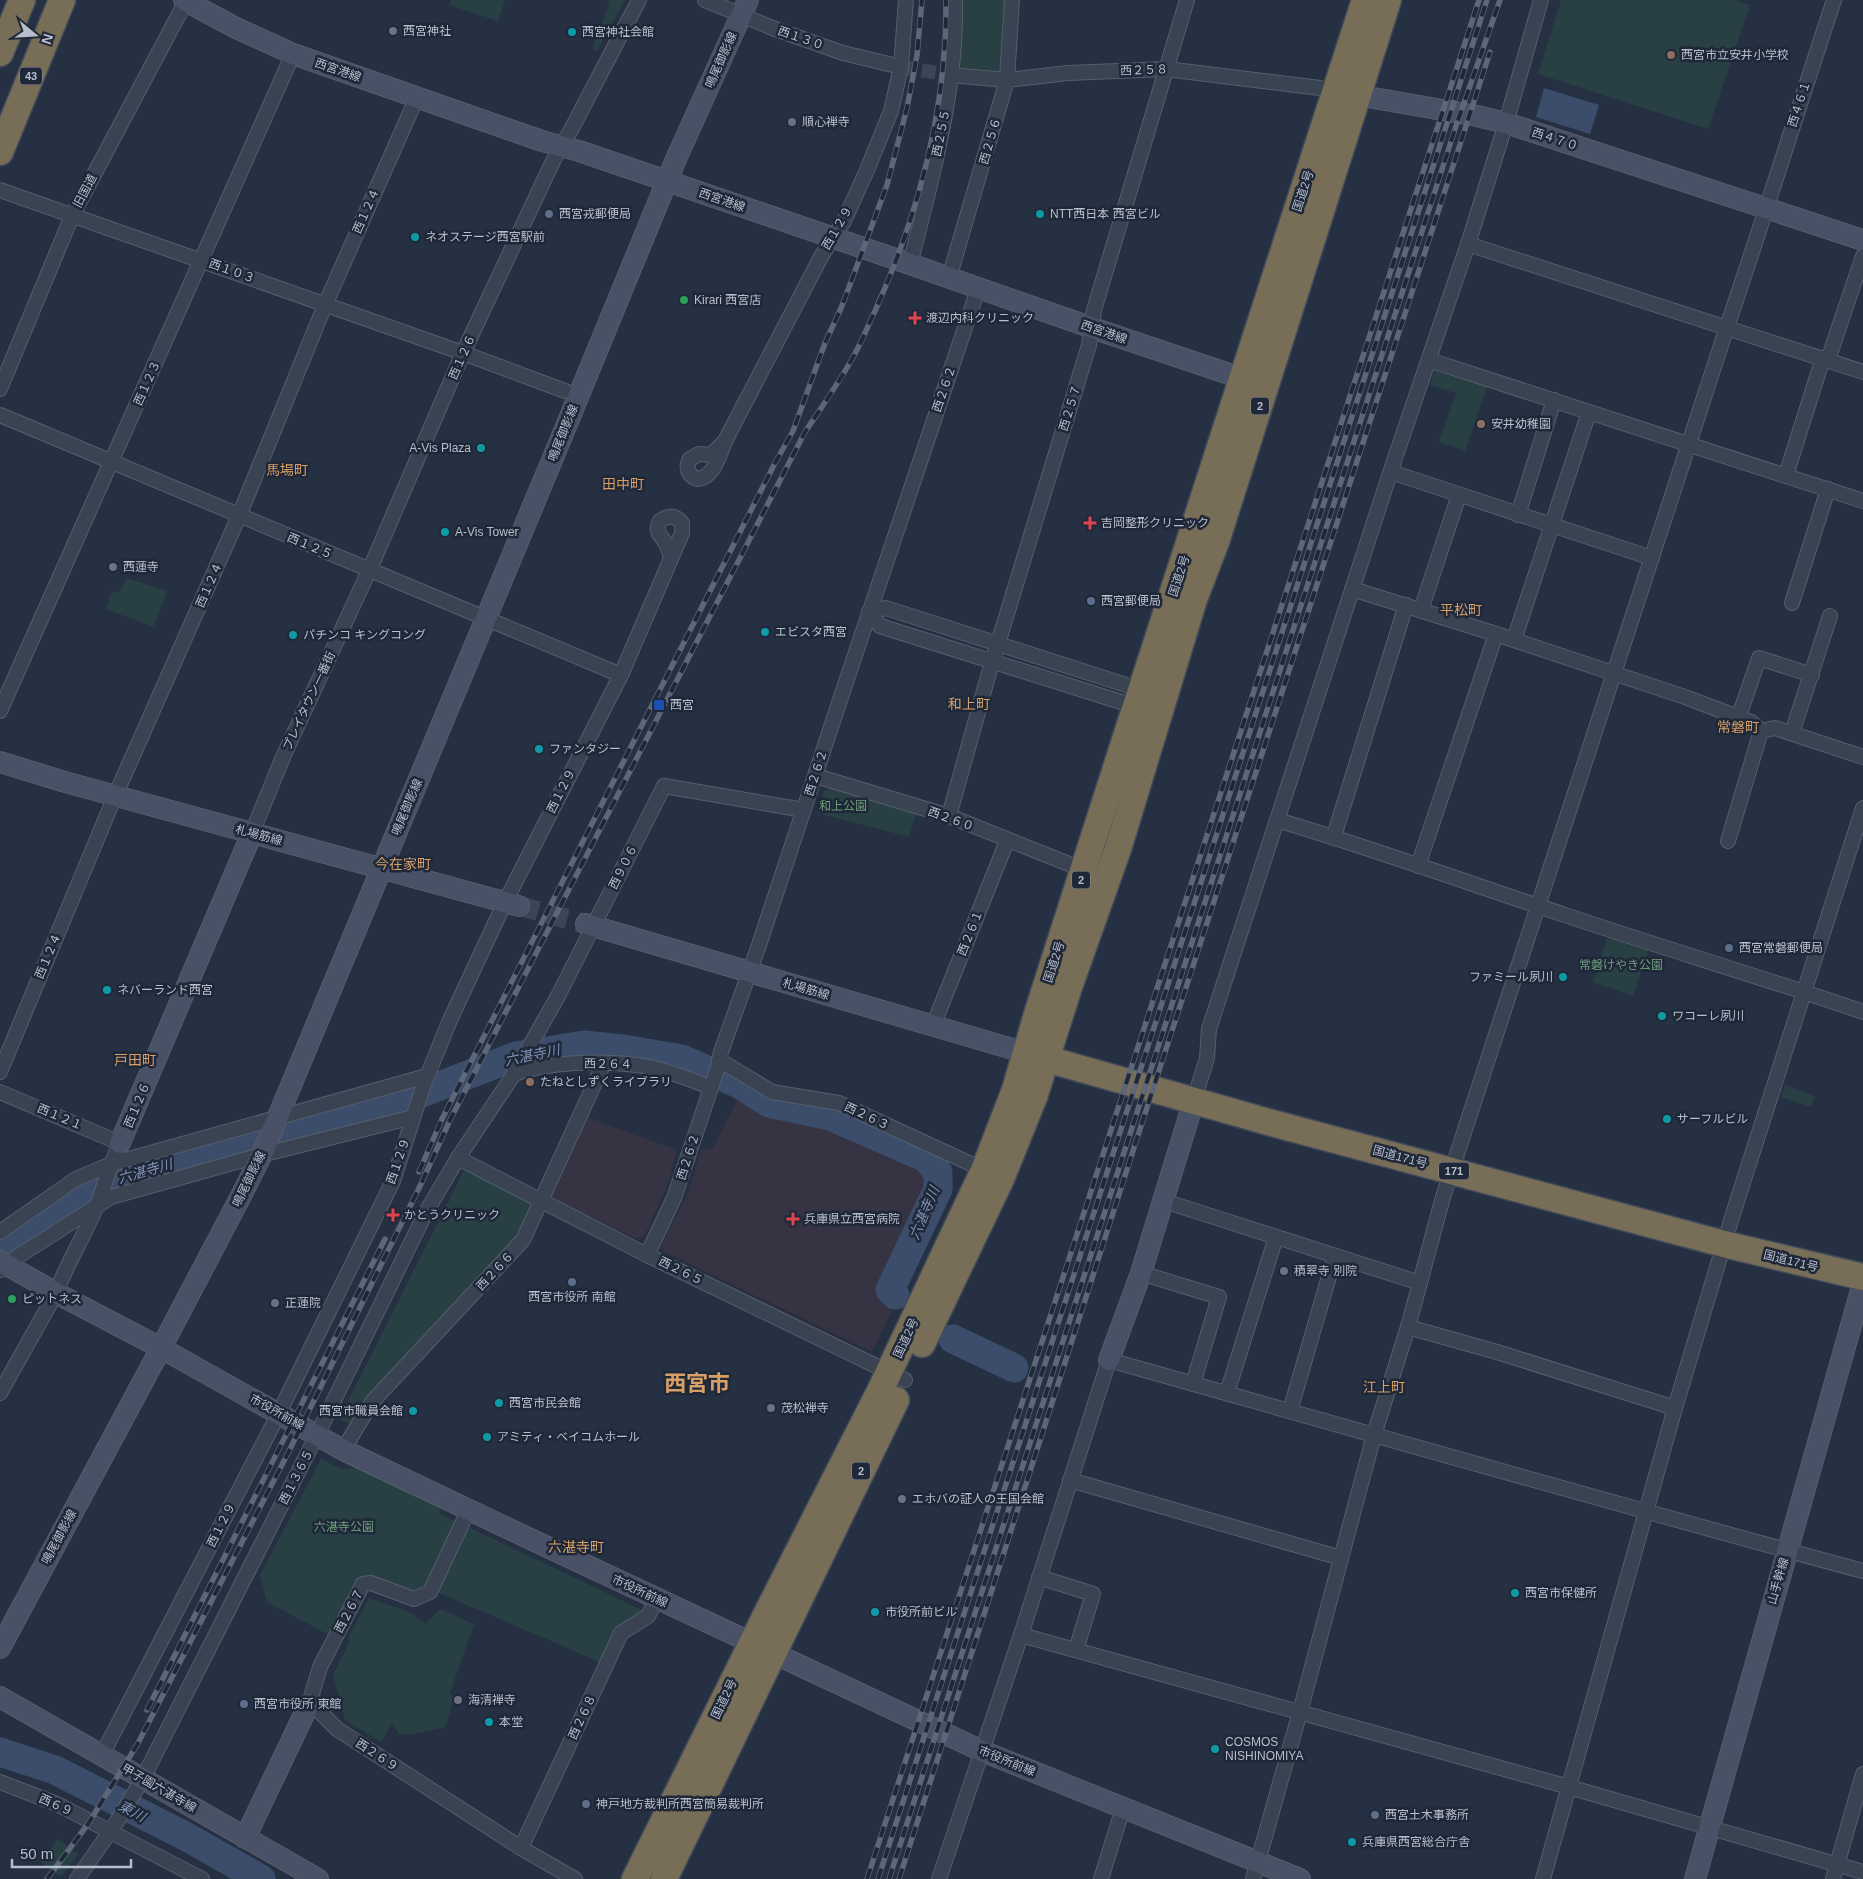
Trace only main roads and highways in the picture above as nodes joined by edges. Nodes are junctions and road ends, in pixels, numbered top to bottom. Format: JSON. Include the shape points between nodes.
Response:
{"nodes":[{"id":1,"x":10,"y":0,"type":"edge"},
{"id":2,"x":22,"y":0,"type":"edge"},
{"id":3,"x":46,"y":0,"type":"edge"},
{"id":4,"x":62,"y":0,"type":"edge"},
{"id":5,"x":1365,"y":0,"type":"edge"},
{"id":6,"x":1388,"y":0,"type":"edge"},
{"id":7,"x":0,"y":24,"type":"edge"},
{"id":8,"x":0,"y":53,"type":"edge"},
{"id":9,"x":1347,"y":93,"type":"junction"},
{"id":10,"x":0,"y":112,"type":"edge"},
{"id":11,"x":0,"y":152,"type":"edge"},
{"id":12,"x":1150,"y":702,"type":"junction"},
{"id":13,"x":1036,"y":1056,"type":"junction"},
{"id":14,"x":1863,"y":1277,"type":"edge"},
{"id":15,"x":898,"y":1376,"type":"junction"},
{"id":16,"x":762,"y":1648,"type":"junction"},
{"id":17,"x":635,"y":1879,"type":"edge"},
{"id":18,"x":664,"y":1879,"type":"edge"}],
"edges":[{"from":1,"to":7,"type":"highway"},
{"from":2,"to":8,"type":"highway"},
{"from":3,"to":10,"type":"highway"},
{"from":4,"to":11,"type":"highway","number":"43"},
{"from":5,"to":9,"type":"highway","name":"国道2号","number":"2"},
{"from":6,"to":9,"type":"highway","name":"国道2号","number":"2"},
{"from":9,"to":12,"type":"highway","name":"国道2号","number":"2"},
{"from":12,"to":13,"type":"highway","name":"国道2号","number":"2","via":[[1084,870]]},
{"from":12,"to":13,"type":"highway","name":"国道2号","number":"2","via":[[1118,849],[1069,987]]},
{"from":13,"to":14,"type":"highway","name":"国道171号","number":"171","via":[[1724,1244]]},
{"from":13,"to":15,"type":"highway","name":"国道2号","number":"2","via":[[1015,1090]]},
{"from":13,"to":15,"type":"highway","name":"国道2号","number":"2","via":[[1034,1097],[1002,1179]]},
{"from":15,"to":16,"type":"highway","name":"国道2号","number":"2"},
{"from":16,"to":17,"type":"highway","name":"国道2号","number":"2"},
{"from":16,"to":18,"type":"highway","name":"国道2号","number":"2"}]}
